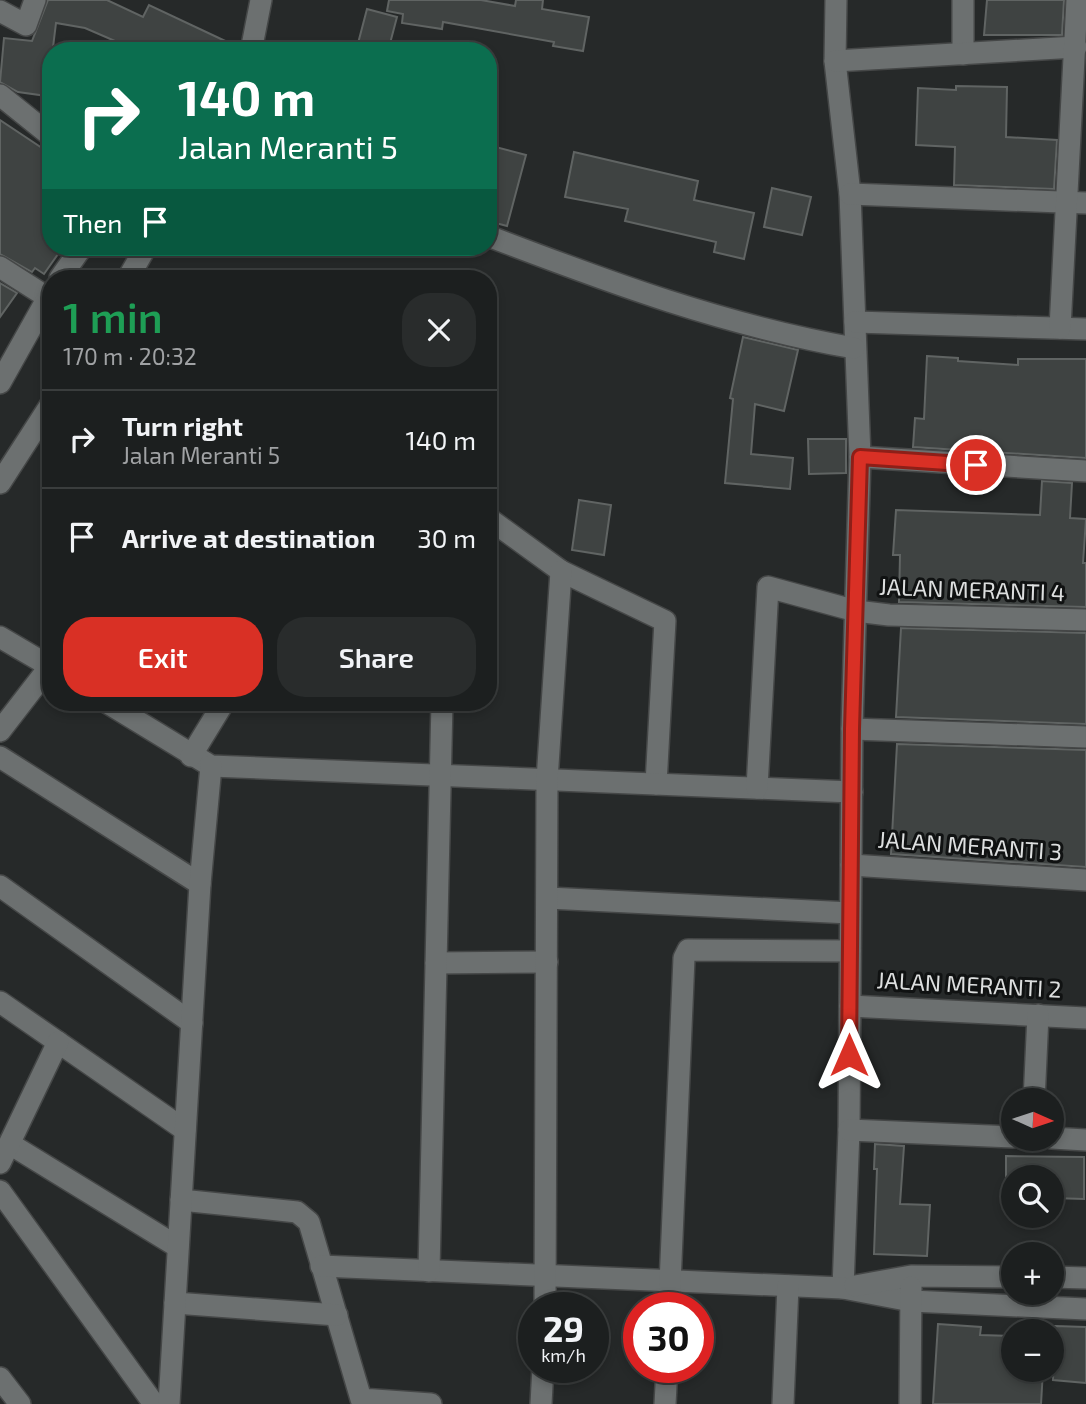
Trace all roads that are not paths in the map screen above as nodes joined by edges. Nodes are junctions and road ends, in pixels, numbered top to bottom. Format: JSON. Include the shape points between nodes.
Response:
{"nodes":[{"id":1,"x":35,"y":0,"type":"edge"},
{"id":2,"x":261,"y":0,"type":"edge"},
{"id":3,"x":836,"y":0,"type":"edge"},
{"id":4,"x":963,"y":0,"type":"edge"},
{"id":5,"x":1077,"y":0,"type":"edge"},
{"id":6,"x":0,"y":11,"type":"edge"},
{"id":7,"x":253,"y":42,"type":"edge"},
{"id":8,"x":1076,"y":47,"type":"junction"},
{"id":9,"x":963,"y":54,"type":"junction"},
{"id":10,"x":835,"y":61,"type":"junction"},
{"id":11,"x":0,"y":96,"type":"edge"},
{"id":12,"x":42,"y":129,"type":"edge"},
{"id":13,"x":850,"y":194,"type":"junction"},
{"id":14,"x":1077,"y":202,"type":"edge"},
{"id":15,"x":497,"y":239,"type":"edge"},
{"id":16,"x":0,"y":267,"type":"edge"},
{"id":17,"x":42,"y":291,"type":"edge"},
{"id":18,"x":42,"y":308,"type":"edge"},
{"id":19,"x":855,"y":322,"type":"junction"},
{"id":20,"x":1060,"y":328,"type":"junction"},
{"id":21,"x":1086,"y":328,"type":"edge"},
{"id":22,"x":854,"y":348,"type":"junction"},
{"id":23,"x":0,"y":383,"type":"edge"},
{"id":24,"x":42,"y":418,"type":"edge"},
{"id":25,"x":860,"y":457,"type":"junction"},
{"id":26,"x":1086,"y":471,"type":"edge"},
{"id":27,"x":0,"y":483,"type":"edge"},
{"id":28,"x":497,"y":525,"type":"edge"},
{"id":29,"x":561,"y":571,"type":"junction"},
{"id":30,"x":856,"y":611,"type":"junction"},
{"id":31,"x":1086,"y":620,"type":"edge"},
{"id":32,"x":0,"y":638,"type":"edge"},
{"id":33,"x":42,"y":662,"type":"edge"},
{"id":34,"x":42,"y":676,"type":"edge"},
{"id":35,"x":120,"y":711,"type":"edge"},
{"id":36,"x":218,"y":711,"type":"edge"},
{"id":37,"x":442,"y":711,"type":"edge"},
{"id":38,"x":852,"y":729,"type":"junction"},
{"id":39,"x":0,"y":731,"type":"edge"},
{"id":40,"x":1086,"y":737,"type":"edge"},
{"id":41,"x":191,"y":756,"type":"junction"},
{"id":42,"x":0,"y":757,"type":"edge"},
{"id":43,"x":212,"y":766,"type":"junction"},
{"id":44,"x":440,"y":775,"type":"junction"},
{"id":45,"x":547,"y":780,"type":"junction"},
{"id":46,"x":656,"y":784,"type":"junction"},
{"id":47,"x":757,"y":788,"type":"junction"},
{"id":48,"x":852,"y":792,"type":"junction"},
{"id":49,"x":851,"y":865,"type":"junction"},
{"id":50,"x":1086,"y":880,"type":"edge"},
{"id":51,"x":200,"y":884,"type":"junction"},
{"id":52,"x":0,"y":886,"type":"edge"},
{"id":53,"x":548,"y":898,"type":"junction"},
{"id":54,"x":850,"y":913,"type":"junction"},
{"id":55,"x":850,"y":951,"type":"junction"},
{"id":56,"x":547,"y":962,"type":"junction"},
{"id":57,"x":436,"y":963,"type":"junction"},
{"id":58,"x":0,"y":1002,"type":"edge"},
{"id":59,"x":850,"y":1006,"type":"junction"},
{"id":60,"x":1038,"y":1015,"type":"junction"},
{"id":61,"x":1086,"y":1018,"type":"edge"},
{"id":62,"x":191,"y":1023,"type":"junction"},
{"id":63,"x":58,"y":1042,"type":"junction"},
{"id":64,"x":1035,"y":1088,"type":"edge"},
{"id":65,"x":186,"y":1130,"type":"junction"},
{"id":66,"x":849,"y":1130,"type":"junction"},
{"id":67,"x":1001,"y":1136,"type":"edge"},
{"id":68,"x":1064,"y":1139,"type":"edge"},
{"id":69,"x":1086,"y":1140,"type":"edge"},
{"id":70,"x":5,"y":1154,"type":"edge"},
{"id":71,"x":0,"y":1191,"type":"edge"},
{"id":72,"x":181,"y":1200,"type":"junction"},
{"id":73,"x":178,"y":1247,"type":"junction"},
{"id":74,"x":321,"y":1266,"type":"junction"},
{"id":75,"x":429,"y":1271,"type":"junction"},
{"id":76,"x":547,"y":1276,"type":"junction"},
{"id":77,"x":911,"y":1276,"type":"junction"},
{"id":78,"x":1001,"y":1277,"type":"edge"},
{"id":79,"x":1064,"y":1277,"type":"edge"},
{"id":80,"x":1086,"y":1278,"type":"edge"},
{"id":81,"x":670,"y":1281,"type":"junction"},
{"id":82,"x":788,"y":1286,"type":"junction"},
{"id":83,"x":843,"y":1288,"type":"junction"},
{"id":84,"x":546,"y":1292,"type":"edge"},
{"id":85,"x":670,"y":1292,"type":"edge"},
{"id":86,"x":911,"y":1301,"type":"junction"},
{"id":87,"x":175,"y":1303,"type":"junction"},
{"id":88,"x":1086,"y":1309,"type":"edge"},
{"id":89,"x":337,"y":1315,"type":"junction"},
{"id":90,"x":0,"y":1378,"type":"edge"},
{"id":91,"x":542,"y":1383,"type":"edge"},
{"id":92,"x":666,"y":1383,"type":"edge"},
{"id":93,"x":20,"y":1404,"type":"edge"},
{"id":94,"x":154,"y":1404,"type":"edge"},
{"id":95,"x":169,"y":1404,"type":"edge"},
{"id":96,"x":431,"y":1404,"type":"edge"},
{"id":97,"x":541,"y":1404,"type":"edge"},
{"id":98,"x":665,"y":1404,"type":"edge"},
{"id":99,"x":783,"y":1404,"type":"edge"},
{"id":100,"x":910,"y":1404,"type":"edge"}],
"edges":[{"from":1,"to":6,"type":"street","via":[[26,25]]},
{"from":2,"to":7,"type":"street"},
{"from":3,"to":10,"type":"street"},
{"from":4,"to":9,"type":"street"},
{"from":5,"to":8,"type":"street"},
{"from":8,"to":9,"type":"street"},
{"from":8,"to":14,"type":"street"},
{"from":9,"to":10,"type":"street"},
{"from":10,"to":13,"type":"street"},
{"from":11,"to":12,"type":"street"},
{"from":13,"to":14,"type":"street"},
{"from":13,"to":19,"type":"street"},
{"from":14,"to":20,"type":"street"},
{"from":15,"to":22,"type":"street","via":[[724,320]]},
{"from":16,"to":17,"type":"street"},
{"from":18,"to":23,"type":"street"},
{"from":19,"to":20,"type":"street"},
{"from":19,"to":22,"type":"street"},
{"from":20,"to":21,"type":"street"},
{"from":22,"to":25,"type":"street"},
{"from":24,"to":27,"type":"street"},
{"from":25,"to":26,"type":"street"},
{"from":25,"to":30,"type":"street"},
{"from":28,"to":29,"type":"street"},
{"from":29,"to":45,"type":"street"},
{"from":29,"to":46,"type":"street","via":[[665,621]]},
{"from":30,"to":31,"type":"street","name":"JALAN MERANTI 4"},
{"from":30,"to":38,"type":"street"},
{"from":30,"to":47,"type":"street","name":"JALAN MERANTI 4","via":[[768,587]]},
{"from":32,"to":33,"type":"street"},
{"from":34,"to":39,"type":"street"},
{"from":35,"to":41,"type":"street"},
{"from":36,"to":41,"type":"street"},
{"from":37,"to":44,"type":"street"},
{"from":38,"to":40,"type":"street"},
{"from":38,"to":48,"type":"street"},
{"from":41,"to":43,"type":"street"},
{"from":42,"to":51,"type":"street"},
{"from":43,"to":44,"type":"street"},
{"from":43,"to":51,"type":"street"},
{"from":44,"to":45,"type":"street"},
{"from":44,"to":57,"type":"street"},
{"from":45,"to":46,"type":"street"},
{"from":45,"to":53,"type":"street"},
{"from":46,"to":47,"type":"street"},
{"from":47,"to":48,"type":"street"},
{"from":48,"to":49,"type":"street"},
{"from":49,"to":50,"type":"street","name":"JALAN MERANTI 3"},
{"from":49,"to":54,"type":"street"},
{"from":51,"to":62,"type":"street"},
{"from":52,"to":62,"type":"street"},
{"from":53,"to":54,"type":"street"},
{"from":53,"to":56,"type":"street"},
{"from":54,"to":55,"type":"street"},
{"from":55,"to":59,"type":"street"},
{"from":55,"to":81,"type":"street","via":[[688,950],[684,958]]},
{"from":56,"to":57,"type":"street"},
{"from":56,"to":76,"type":"street"},
{"from":57,"to":75,"type":"street"},
{"from":58,"to":63,"type":"street"},
{"from":59,"to":60,"type":"street","name":"JALAN MERANTI 2"},
{"from":59,"to":66,"type":"street"},
{"from":60,"to":61,"type":"street","name":"JALAN MERANTI 2"},
{"from":60,"to":64,"type":"street"},
{"from":62,"to":65,"type":"street"},
{"from":63,"to":65,"type":"street"},
{"from":63,"to":70,"type":"street"},
{"from":65,"to":72,"type":"street"},
{"from":66,"to":67,"type":"street"},
{"from":66,"to":83,"type":"street"},
{"from":68,"to":69,"type":"street"},
{"from":70,"to":73,"type":"street"},
{"from":71,"to":94,"type":"street"},
{"from":72,"to":73,"type":"street"},
{"from":72,"to":74,"type":"street","via":[[297,1212],[309,1222]]},
{"from":73,"to":87,"type":"street"},
{"from":74,"to":75,"type":"street"},
{"from":74,"to":89,"type":"street"},
{"from":75,"to":76,"type":"street"},
{"from":76,"to":81,"type":"street"},
{"from":76,"to":84,"type":"street"},
{"from":77,"to":78,"type":"street"},
{"from":77,"to":83,"type":"street"},
{"from":77,"to":86,"type":"street"},
{"from":79,"to":80,"type":"street"},
{"from":81,"to":82,"type":"street"},
{"from":81,"to":85,"type":"street"},
{"from":82,"to":83,"type":"street"},
{"from":82,"to":99,"type":"street"},
{"from":83,"to":86,"type":"street"},
{"from":86,"to":88,"type":"street"},
{"from":86,"to":100,"type":"street"},
{"from":87,"to":89,"type":"street"},
{"from":87,"to":95,"type":"street"},
{"from":89,"to":96,"type":"street","via":[[361,1399]]},
{"from":90,"to":93,"type":"street"},
{"from":91,"to":97,"type":"street"},
{"from":92,"to":98,"type":"street"}]}
